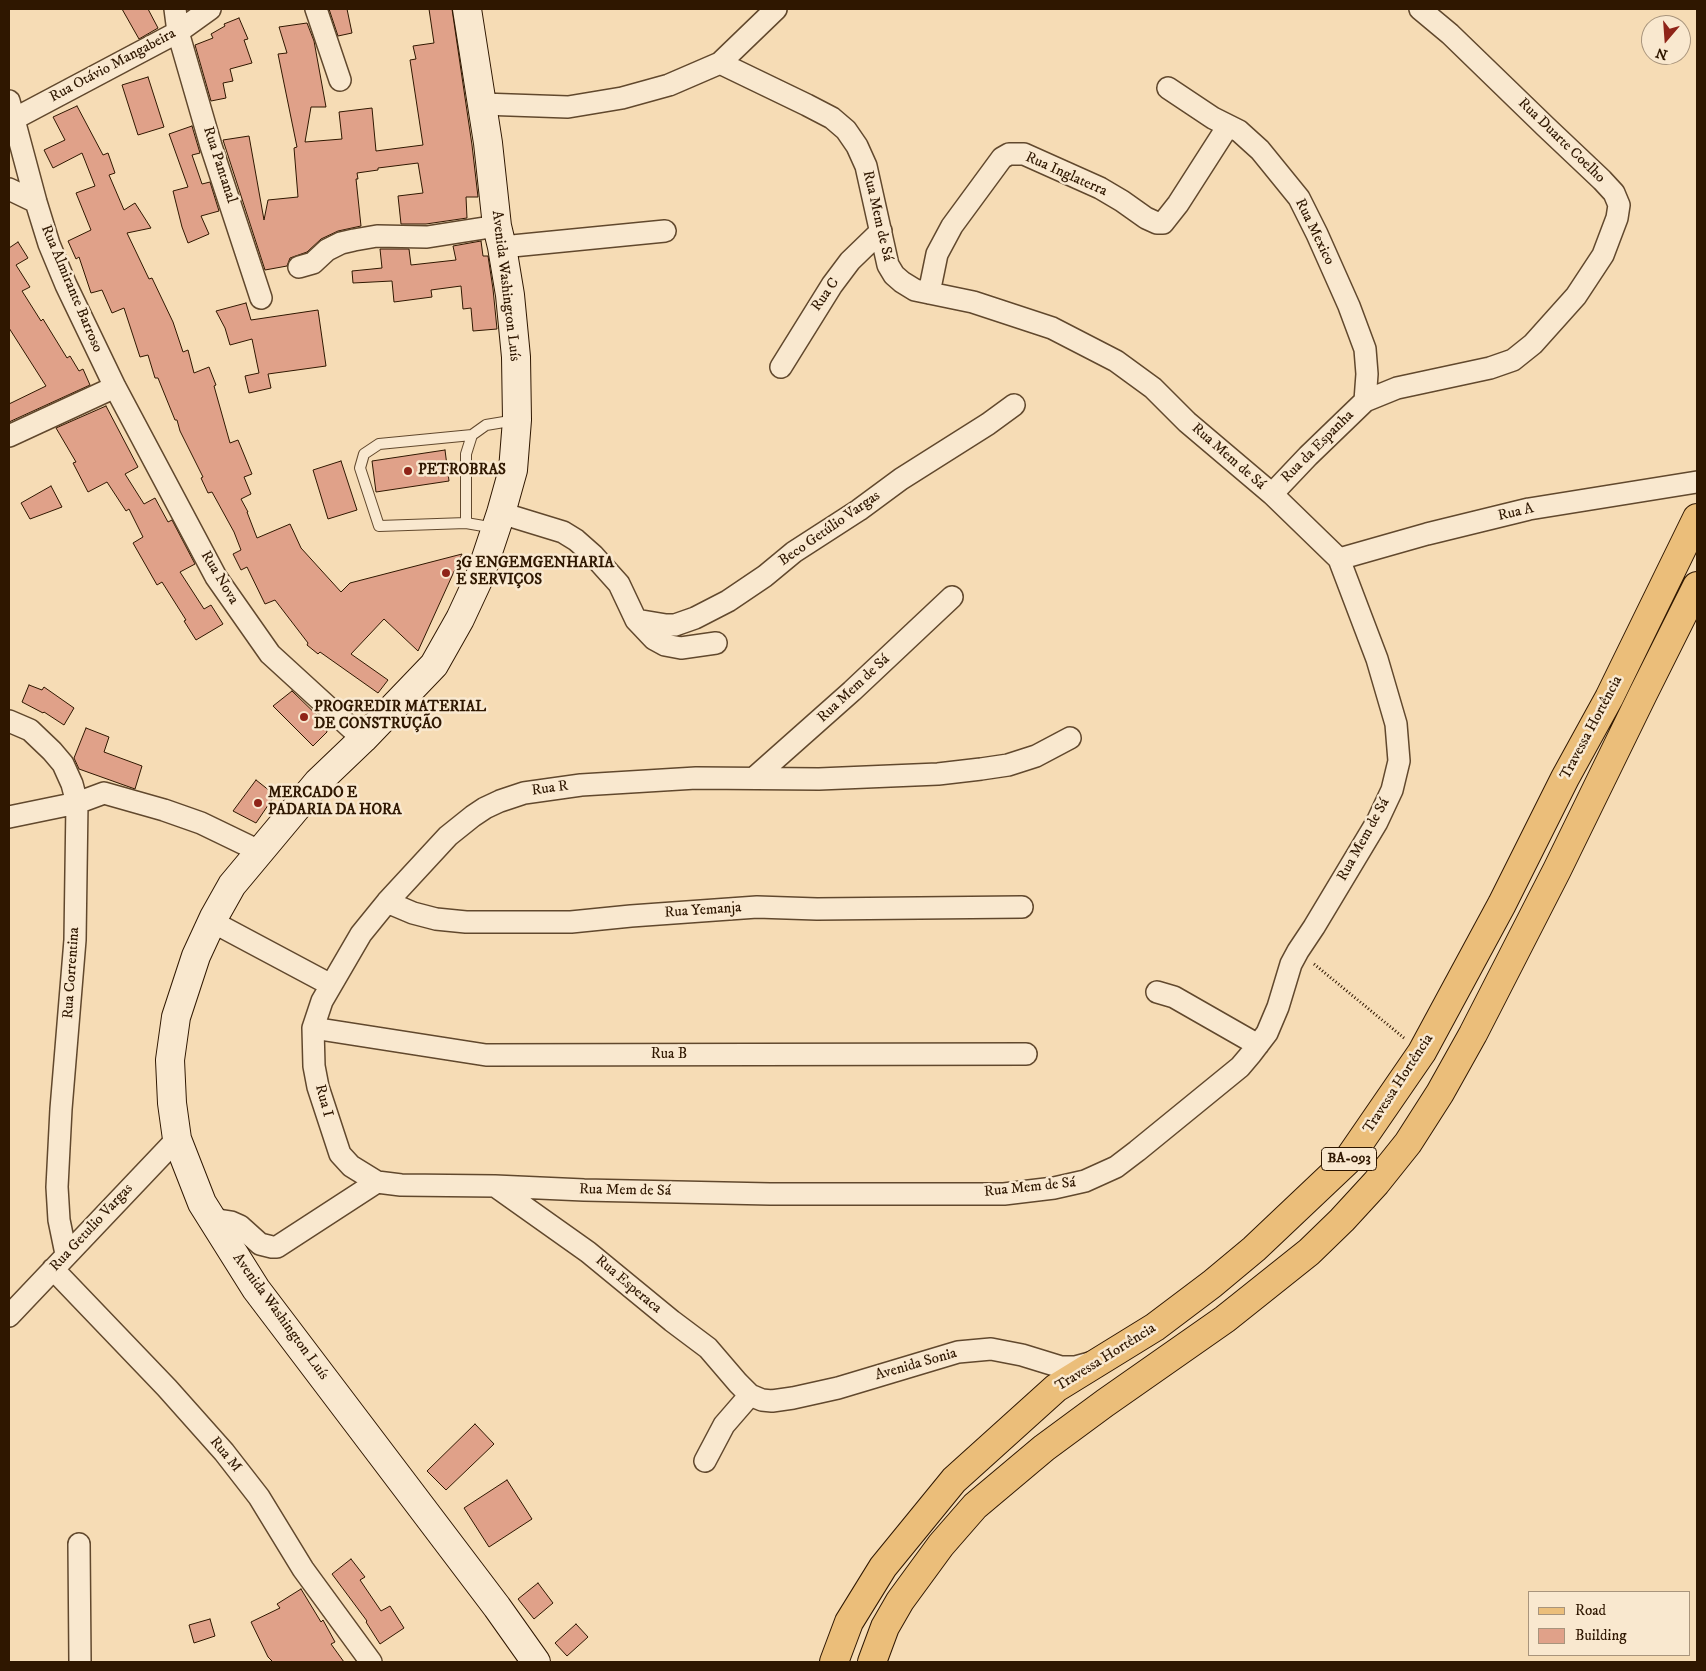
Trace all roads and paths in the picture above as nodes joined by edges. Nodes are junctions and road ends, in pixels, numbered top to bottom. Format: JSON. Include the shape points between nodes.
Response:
{"nodes":[{"id":1,"x":174,"y":9,"type":"edge"},
{"id":2,"x":210,"y":9,"type":"edge"},
{"id":3,"x":316,"y":9,"type":"edge"},
{"id":4,"x":467,"y":9,"type":"edge"},
{"id":5,"x":776,"y":9,"type":"edge"},
{"id":6,"x":1420,"y":9,"type":"edge"},
{"id":7,"x":178,"y":32,"type":"junction"},
{"id":8,"x":720,"y":63,"type":"junction"},
{"id":9,"x":340,"y":80,"type":"dead end"},
{"id":10,"x":1168,"y":88,"type":"dead end"},
{"id":11,"x":482,"y":104,"type":"junction"},
{"id":12,"x":11,"y":110,"type":"edge"},
{"id":13,"x":1228,"y":126,"type":"junction"},
{"id":14,"x":9,"y":189,"type":"edge"},
{"id":15,"x":36,"y":202,"type":"junction"},
{"id":16,"x":665,"y":231,"type":"dead end"},
{"id":17,"x":881,"y":231,"type":"junction"},
{"id":18,"x":500,"y":236,"type":"junction"},
{"id":19,"x":299,"y":267,"type":"dead end"},
{"id":20,"x":929,"y":293,"type":"junction"},
{"id":21,"x":261,"y":298,"type":"dead end"},
{"id":22,"x":781,"y":367,"type":"dead end"},
{"id":23,"x":115,"y":387,"type":"junction"},
{"id":24,"x":1364,"y":401,"type":"junction"},
{"id":25,"x":1014,"y":405,"type":"dead end"},
{"id":26,"x":517,"y":420,"type":"junction"},
{"id":27,"x":472,"y":435,"type":"junction"},
{"id":28,"x":9,"y":436,"type":"edge"},
{"id":29,"x":1697,"y":482,"type":"edge"},
{"id":30,"x":1272,"y":494,"type":"junction"},
{"id":31,"x":1697,"y":518,"type":"edge"},
{"id":32,"x":498,"y":521,"type":"junction"},
{"id":33,"x":466,"y":523,"type":"junction"},
{"id":34,"x":1339,"y":559,"type":"junction"},
{"id":35,"x":1697,"y":586,"type":"edge"},
{"id":36,"x":952,"y":598,"type":"dead end"},
{"id":37,"x":636,"y":620,"type":"junction"},
{"id":38,"x":716,"y":643,"type":"dead end"},
{"id":39,"x":9,"y":721,"type":"edge"},
{"id":40,"x":1070,"y":738,"type":"dead end"},
{"id":41,"x":363,"y":739,"type":"junction"},
{"id":42,"x":754,"y":778,"type":"junction"},
{"id":43,"x":77,"y":803,"type":"junction"},
{"id":44,"x":9,"y":817,"type":"edge"},
{"id":45,"x":259,"y":851,"type":"junction"},
{"id":46,"x":387,"y":902,"type":"junction"},
{"id":47,"x":1022,"y":907,"type":"dead end"},
{"id":48,"x":212,"y":922,"type":"junction"},
{"id":49,"x":1298,"y":952,"type":"junction"},
{"id":50,"x":331,"y":985,"type":"junction"},
{"id":51,"x":1158,"y":992,"type":"dead end"},
{"id":52,"x":313,"y":1028,"type":"junction"},
{"id":53,"x":1258,"y":1045,"type":"junction"},
{"id":54,"x":1422,"y":1052,"type":"junction"},
{"id":55,"x":1026,"y":1054,"type":"dead end"},
{"id":56,"x":176,"y":1139,"type":"junction"},
{"id":57,"x":377,"y":1182,"type":"junction"},
{"id":58,"x":494,"y":1186,"type":"junction"},
{"id":59,"x":212,"y":1219,"type":"junction"},
{"id":60,"x":60,"y":1262,"type":"junction"},
{"id":61,"x":9,"y":1316,"type":"edge"},
{"id":62,"x":1155,"y":1327,"type":"junction"},
{"id":63,"x":750,"y":1395,"type":"junction"},
{"id":64,"x":705,"y":1461,"type":"dead end"},
{"id":65,"x":79,"y":1544,"type":"dead end"},
{"id":66,"x":876,"y":1660,"type":"edge"},
{"id":67,"x":80,"y":1662,"type":"edge"},
{"id":68,"x":371,"y":1662,"type":"edge"},
{"id":69,"x":536,"y":1662,"type":"edge"},
{"id":70,"x":834,"y":1662,"type":"edge"}],
"edges":[{"from":1,"to":7,"type":"street","name":"Rua Pantanal"},
{"from":2,"to":7,"type":"street","name":"Rua Otávio Mangabeira"},
{"from":3,"to":9,"type":"street"},
{"from":4,"to":11,"type":"main road","name":"Avenida Washington Luís"},
{"from":5,"to":8,"type":"street"},
{"from":6,"to":24,"type":"street","name":"Rua Duarte Coelho","via":[[1602,180],[1614,193],[1619,205],[1603,255],[1576,296],[1533,344],[1513,360],[1397,388]]},
{"from":7,"to":12,"type":"street","name":"Rua Otávio Mangabeira"},
{"from":7,"to":21,"type":"street","name":"Rua Pantanal"},
{"from":8,"to":11,"type":"street","via":[[669,85],[622,98],[568,107]]},
{"from":8,"to":17,"type":"street","name":"Rua Mem de Sá","via":[[807,104],[846,130],[866,166]]},
{"from":10,"to":13,"type":"street","name":"Rua Mexico"},
{"from":11,"to":18,"type":"main road","name":"Avenida Washington Luís"},
{"from":12,"to":15,"type":"street","name":"Rua Almirante Barroso"},
{"from":13,"to":20,"type":"street","name":"Rua Inglaterra","via":[[1164,223],[1156,223],[1100,188],[1024,154],[1009,154],[1002,158],[952,226],[937,254]]},
{"from":13,"to":24,"type":"street","name":"Rua Mexico","via":[[1239,131],[1260,150],[1310,217],[1366,349]]},
{"from":14,"to":15,"type":"street"},
{"from":15,"to":23,"type":"street","name":"Rua Almirante Barroso","via":[[66,285]]},
{"from":16,"to":18,"type":"street"},
{"from":17,"to":20,"type":"street","name":"Rua Mem de Sá","via":[[888,265],[894,276],[915,290]]},
{"from":17,"to":22,"type":"street","name":"Rua C","via":[[850,261],[832,285]]},
{"from":18,"to":19,"type":"street","via":[[377,236],[342,243],[327,250],[313,263]]},
{"from":18,"to":26,"type":"main road","name":"Avenida Washington Luís","via":[[516,357]]},
{"from":20,"to":30,"type":"street","name":"Rua Mem de Sá","via":[[1029,319],[1116,361],[1153,388]]},
{"from":23,"to":28,"type":"street"},
{"from":23,"to":41,"type":"street","name":"Rua Nova","via":[[216,578],[270,654]]},
{"from":24,"to":30,"type":"street","name":"Rua da Espanha"},
{"from":25,"to":37,"type":"street","name":"Beco Getúlio Vargas","via":[[794,552],[728,601],[676,625]]},
{"from":26,"to":27,"type":"lane","via":[[486,425]]},
{"from":26,"to":32,"type":"main road","name":"Avenida Washington Luís","via":[[513,470]]},
{"from":27,"to":33,"type":"lane","via":[[466,454]]},
{"from":27,"to":33,"type":"lane","via":[[379,444],[364,454],[360,468],[379,526]]},
{"from":29,"to":34,"type":"street","name":"Rua A","via":[[1528,509]]},
{"from":30,"to":34,"type":"street","name":"Rua Mem de Sá"},
{"from":31,"to":54,"type":"main road","name":"Travessa Hortência","number":"BA-093","via":[[1609,698]]},
{"from":32,"to":33,"type":"lane"},
{"from":32,"to":37,"type":"street","via":[[563,532],[576,540],[619,584]]},
{"from":32,"to":41,"type":"main road","name":"Avenida Washington Luís","via":[[480,576],[434,664]]},
{"from":34,"to":49,"type":"street","name":"Rua Mem de Sá","via":[[1378,658],[1396,724],[1399,761],[1392,790],[1376,822]]},
{"from":35,"to":66,"type":"main road","name":"Travessa Hortência","number":"BA-093","via":[[1473,1034],[1408,1143],[1376,1183],[1309,1252],[1225,1319],[1044,1448],[975,1506],[941,1545],[900,1601],[885,1627]]},
{"from":36,"to":42,"type":"street","name":"Rua Mem de Sá"},
{"from":37,"to":38,"type":"street","via":[[654,639],[665,645],[681,648]]},
{"from":39,"to":43,"type":"street","name":"Rua Correntina","via":[[30,730],[52,751],[72,784]]},
{"from":40,"to":42,"type":"street","via":[[1036,756],[981,770],[829,779]]},
{"from":41,"to":45,"type":"main road","name":"Avenida Washington Luís","via":[[318,782]]},
{"from":42,"to":46,"type":"street","name":"Rua R","via":[[581,785],[524,793],[500,801],[473,816],[448,836]]},
{"from":43,"to":44,"type":"street"},
{"from":43,"to":45,"type":"street","via":[[104,793],[113,795],[201,823]]},
{"from":43,"to":60,"type":"street","name":"Rua Correntina","via":[[75,940],[57,1187]]},
{"from":45,"to":48,"type":"main road","name":"Avenida Washington Luís","via":[[232,885]]},
{"from":46,"to":47,"type":"street","name":"Rua Yemanja","via":[[436,919],[466,922],[571,922],[757,907]]},
{"from":46,"to":50,"type":"street","name":"Rua I","via":[[361,934]]},
{"from":48,"to":50,"type":"street"},
{"from":48,"to":56,"type":"main road","name":"Avenida Washington Luís","via":[[196,956],[176,1018],[170,1060]]},
{"from":49,"to":53,"type":"street","name":"Rua Mem de Sá","via":[[1267,1033]]},
{"from":49,"to":54,"type":"path"},
{"from":50,"to":52,"type":"street","name":"Rua I"},
{"from":51,"to":53,"type":"street"},
{"from":52,"to":55,"type":"street","name":"Rua B","via":[[486,1055]]},
{"from":52,"to":57,"type":"street","name":"Rua I","via":[[318,1087],[340,1154],[351,1166]]},
{"from":53,"to":58,"type":"street","name":"Rua Mem de Sá","via":[[1240,1067],[1116,1167],[1085,1181],[1054,1188],[1004,1194],[770,1194]]},
{"from":54,"to":62,"type":"main road","name":"Travessa Hortência","number":"BA-093","via":[[1347,1161],[1254,1249]]},
{"from":56,"to":59,"type":"main road","name":"Avenida Washington Luís","via":[[202,1203]]},
{"from":56,"to":60,"type":"street","name":"Rua Getulio Vargas"},
{"from":57,"to":58,"type":"street","name":"Rua I"},
{"from":57,"to":59,"type":"street","via":[[277,1247],[260,1244],[231,1222]]},
{"from":58,"to":63,"type":"street","name":"Rua Esperaca","via":[[588,1252],[708,1348]]},
{"from":59,"to":69,"type":"main road","name":"Avenida Washington Luís","via":[[256,1289]]},
{"from":60,"to":61,"type":"street","name":"Rua Getulio Vargas"},
{"from":60,"to":68,"type":"street","name":"Rua M","via":[[224,1452]]},
{"from":62,"to":63,"type":"street","name":"Avenida Sonia","via":[[1096,1361],[1075,1366],[1061,1366],[991,1349],[958,1352],[793,1398],[772,1401]]},
{"from":62,"to":70,"type":"main road","name":"Travessa Hortência","number":"BA-093","via":[[1056,1388],[954,1480],[883,1567],[849,1622]]},
{"from":63,"to":64,"type":"street","via":[[724,1425]]},
{"from":65,"to":67,"type":"street"}]}
